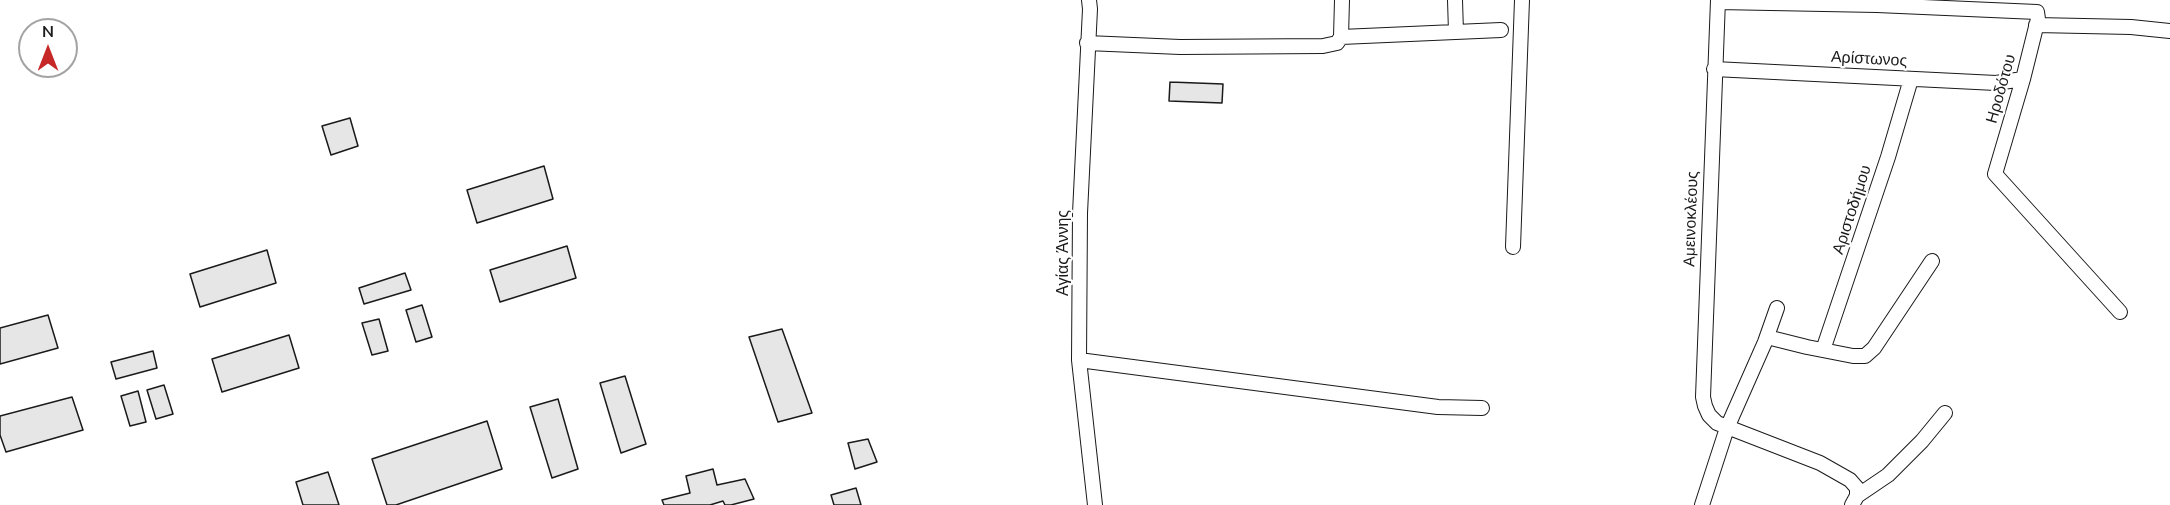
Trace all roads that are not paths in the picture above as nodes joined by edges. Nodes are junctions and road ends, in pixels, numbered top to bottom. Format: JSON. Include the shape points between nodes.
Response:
{"nodes":[{"id":1,"x":1089,"y":0,"type":"edge"},
{"id":2,"x":1342,"y":0,"type":"edge"},
{"id":3,"x":1455,"y":0,"type":"edge"},
{"id":4,"x":1522,"y":0,"type":"edge"},
{"id":5,"x":1718,"y":1,"type":"edge"},
{"id":6,"x":2036,"y":18,"type":"junction"},
{"id":7,"x":1501,"y":30,"type":"dead end"},
{"id":8,"x":2170,"y":31,"type":"edge"},
{"id":9,"x":1456,"y":32,"type":"junction"},
{"id":10,"x":1341,"y":37,"type":"junction"},
{"id":11,"x":1087,"y":43,"type":"junction"},
{"id":12,"x":1714,"y":69,"type":"junction"},
{"id":13,"x":1911,"y":79,"type":"junction"},
{"id":14,"x":2023,"y":79,"type":"junction"},
{"id":15,"x":1513,"y":247,"type":"dead end"},
{"id":16,"x":1932,"y":261,"type":"dead end"},
{"id":17,"x":1778,"y":308,"type":"dead end"},
{"id":18,"x":2120,"y":312,"type":"dead end"},
{"id":19,"x":1767,"y":337,"type":"junction"},
{"id":20,"x":1823,"y":350,"type":"junction"},
{"id":21,"x":1079,"y":360,"type":"junction"},
{"id":22,"x":1482,"y":408,"type":"dead end"},
{"id":23,"x":1945,"y":413,"type":"dead end"},
{"id":24,"x":1727,"y":428,"type":"junction"},
{"id":25,"x":1854,"y":501,"type":"edge"},
{"id":26,"x":1095,"y":505,"type":"edge"},
{"id":27,"x":1702,"y":505,"type":"edge"}],
"edges":[{"from":1,"to":11,"type":"street","name":"Αγίας Άννης"},
{"from":2,"to":10,"type":"street"},
{"from":3,"to":9,"type":"street"},
{"from":4,"to":15,"type":"street"},
{"from":5,"to":6,"type":"street","via":[[1877,5]]},
{"from":5,"to":12,"type":"street","name":"Αμεινοκλέους"},
{"from":6,"to":8,"type":"street"},
{"from":6,"to":14,"type":"street","name":"Ηροδότου"},
{"from":7,"to":9,"type":"street"},
{"from":9,"to":10,"type":"street"},
{"from":10,"to":11,"type":"street","via":[[1337,43],[1323,46],[1274,48]]},
{"from":11,"to":21,"type":"street","name":"Αγίας Άννης"},
{"from":12,"to":13,"type":"street","name":"Αρίστωνος"},
{"from":12,"to":24,"type":"street","name":"Αμεινοκλέους","via":[[1703,397],[1709,415]]},
{"from":13,"to":14,"type":"street","name":"Αρίστωνος"},
{"from":13,"to":20,"type":"street","name":"Αριστοδήμου"},
{"from":14,"to":18,"type":"street","name":"Ηροδότου","via":[[1995,174]]},
{"from":16,"to":20,"type":"street","via":[[1865,356]]},
{"from":17,"to":19,"type":"street"},
{"from":19,"to":20,"type":"street"},
{"from":19,"to":24,"type":"street"},
{"from":21,"to":22,"type":"street","via":[[1438,407]]},
{"from":21,"to":26,"type":"street","name":"Αγίας Άννης"},
{"from":23,"to":25,"type":"street","via":[[1888,475]]},
{"from":24,"to":25,"type":"street","via":[[1820,463],[1850,480],[1857,488]]},
{"from":24,"to":27,"type":"street"}]}
